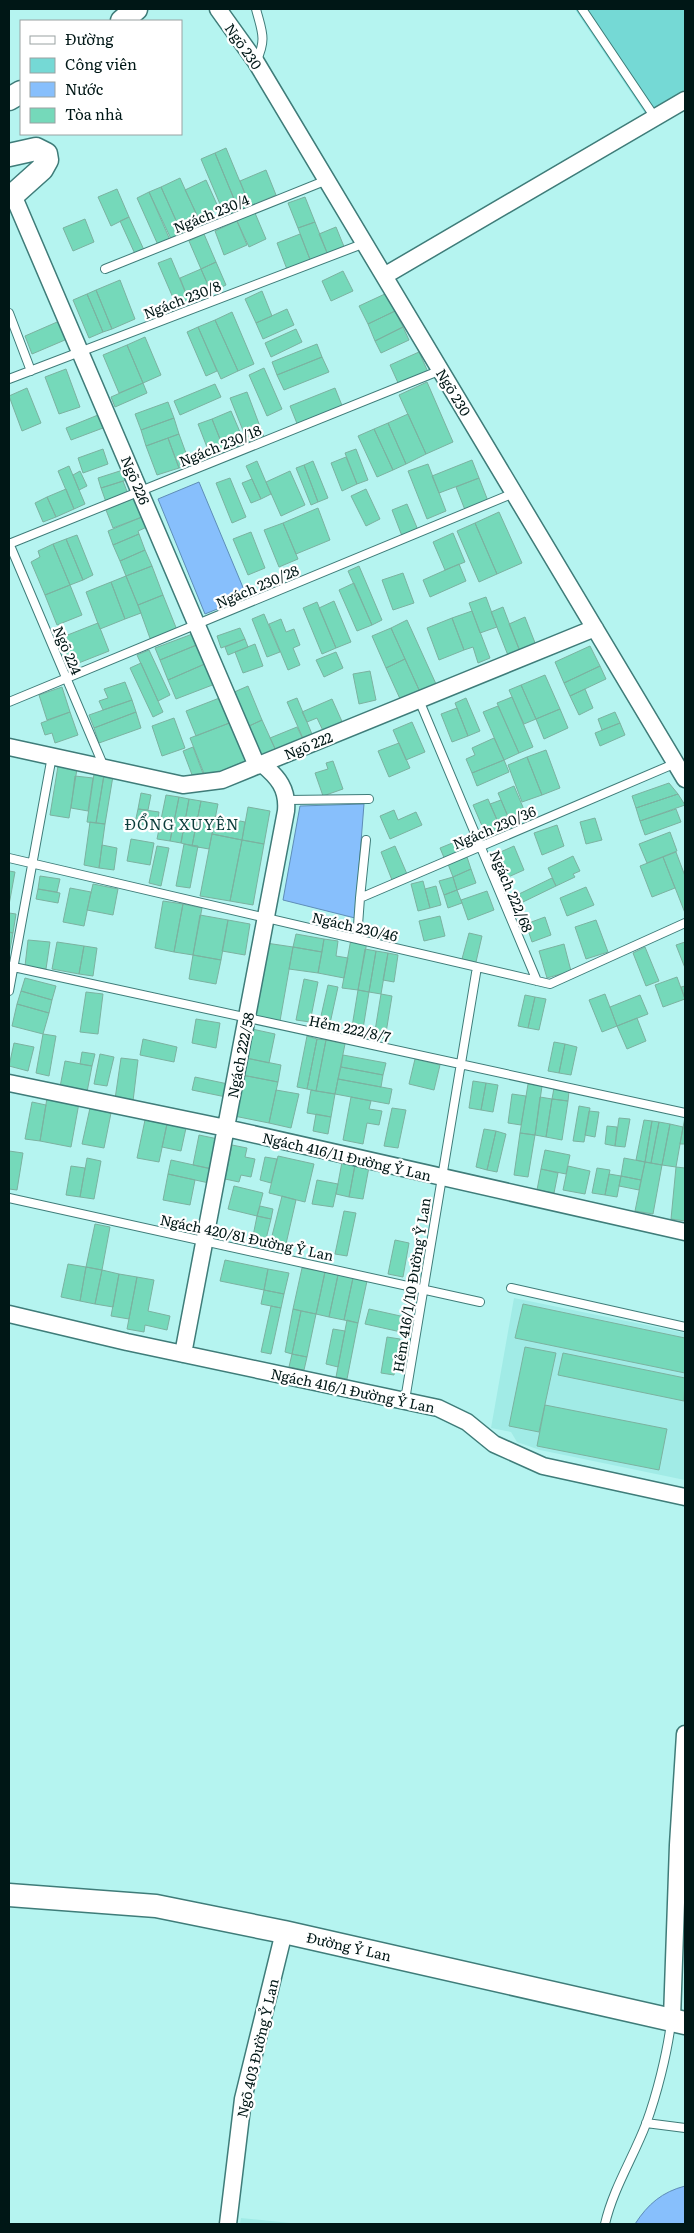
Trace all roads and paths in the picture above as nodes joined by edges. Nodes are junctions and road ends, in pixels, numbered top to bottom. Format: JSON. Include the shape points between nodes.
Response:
{"nodes":[{"id":1,"x":136,"y":9,"type":"edge"},
{"id":2,"x":218,"y":9,"type":"edge"},
{"id":3,"x":256,"y":9,"type":"edge"},
{"id":4,"x":582,"y":9,"type":"edge"},
{"id":5,"x":123,"y":20,"type":"edge"},
{"id":6,"x":256,"y":62,"type":"junction"},
{"id":7,"x":20,"y":93,"type":"edge"},
{"id":8,"x":9,"y":99,"type":"edge"},
{"id":9,"x":685,"y":100,"type":"edge"},
{"id":10,"x":656,"y":119,"type":"junction"},
{"id":11,"x":9,"y":155,"type":"edge"},
{"id":12,"x":327,"y":180,"type":"junction"},
{"id":13,"x":14,"y":194,"type":"joint"},
{"id":14,"x":364,"y":243,"type":"junction"},
{"id":15,"x":105,"y":269,"type":"dead end"},
{"id":16,"x":384,"y":276,"type":"junction"},
{"id":17,"x":9,"y":313,"type":"edge"},
{"id":18,"x":81,"y":351,"type":"junction"},
{"id":19,"x":440,"y":370,"type":"junction"},
{"id":20,"x":31,"y":371,"type":"junction"},
{"id":21,"x":9,"y":380,"type":"edge"},
{"id":22,"x":141,"y":491,"type":"junction"},
{"id":23,"x":514,"y":493,"type":"junction"},
{"id":24,"x":9,"y":543,"type":"edge"},
{"id":25,"x":197,"y":624,"type":"junction"},
{"id":26,"x":595,"y":628,"type":"junction"},
{"id":27,"x":66,"y":678,"type":"junction"},
{"id":28,"x":419,"y":700,"type":"junction"},
{"id":29,"x":9,"y":702,"type":"edge"},
{"id":30,"x":9,"y":746,"type":"edge"},
{"id":31,"x":52,"y":756,"type":"junction"},
{"id":32,"x":676,"y":763,"type":"junction"},
{"id":33,"x":259,"y":765,"type":"junction"},
{"id":34,"x":104,"y":768,"type":"junction"},
{"id":35,"x":685,"y":779,"type":"edge"},
{"id":36,"x":369,"y":799,"type":"dead end"},
{"id":37,"x":287,"y":800,"type":"junction"},
{"id":38,"x":366,"y":840,"type":"dead end"},
{"id":39,"x":480,"y":847,"type":"junction"},
{"id":40,"x":9,"y":858,"type":"edge"},
{"id":41,"x":32,"y":864,"type":"junction"},
{"id":42,"x":360,"y":898,"type":"junction"},
{"id":43,"x":266,"y":917,"type":"junction"},
{"id":44,"x":685,"y":923,"type":"edge"},
{"id":45,"x":357,"y":939,"type":"junction"},
{"id":46,"x":11,"y":967,"type":"edge"},
{"id":47,"x":477,"y":967,"type":"junction"},
{"id":48,"x":537,"y":981,"type":"junction"},
{"id":49,"x":9,"y":991,"type":"edge"},
{"id":50,"x":247,"y":1018,"type":"junction"},
{"id":51,"x":461,"y":1065,"type":"junction"},
{"id":52,"x":9,"y":1082,"type":"edge"},
{"id":53,"x":685,"y":1113,"type":"edge"},
{"id":54,"x":226,"y":1128,"type":"junction"},
{"id":55,"x":442,"y":1177,"type":"junction"},
{"id":56,"x":9,"y":1198,"type":"edge"},
{"id":57,"x":685,"y":1232,"type":"edge"},
{"id":58,"x":204,"y":1241,"type":"junction"},
{"id":59,"x":511,"y":1288,"type":"dead end"},
{"id":60,"x":423,"y":1289,"type":"junction"},
{"id":61,"x":480,"y":1302,"type":"dead end"},
{"id":62,"x":9,"y":1314,"type":"edge"},
{"id":63,"x":685,"y":1327,"type":"edge"},
{"id":64,"x":183,"y":1354,"type":"junction"},
{"id":65,"x":405,"y":1400,"type":"junction"},
{"id":66,"x":685,"y":1497,"type":"edge"},
{"id":67,"x":685,"y":1734,"type":"edge"},
{"id":68,"x":9,"y":1895,"type":"edge"},
{"id":69,"x":284,"y":1932,"type":"junction"},
{"id":70,"x":679,"y":2021,"type":"edge"},
{"id":71,"x":646,"y":2123,"type":"junction"},
{"id":72,"x":685,"y":2128,"type":"edge"},
{"id":73,"x":228,"y":2224,"type":"edge"},
{"id":74,"x":606,"y":2224,"type":"edge"}],
"edges":[{"from":1,"to":5,"type":"main road"},
{"from":2,"to":6,"type":"street","name":"Ngõ 230"},
{"from":3,"to":6,"type":"lane","via":[[264,40]]},
{"from":4,"to":10,"type":"lane"},
{"from":6,"to":12,"type":"street","name":"Ngõ 230"},
{"from":7,"to":8,"type":"main road"},
{"from":9,"to":10,"type":"street"},
{"from":10,"to":16,"type":"street"},
{"from":11,"to":13,"type":"main road","via":[[36,149],[46,154],[47,160],[42,169]]},
{"from":12,"to":14,"type":"street","name":"Ngõ 230"},
{"from":12,"to":15,"type":"lane","name":"Ngách 230/4"},
{"from":13,"to":18,"type":"street","name":"Ngõ 226"},
{"from":14,"to":16,"type":"street","name":"Ngõ 230"},
{"from":14,"to":18,"type":"lane","name":"Ngách 230/8"},
{"from":16,"to":19,"type":"street","name":"Ngõ 230"},
{"from":17,"to":20,"type":"lane"},
{"from":18,"to":20,"type":"lane","name":"Ngách 230/8"},
{"from":18,"to":22,"type":"street","name":"Ngõ 226"},
{"from":19,"to":22,"type":"lane","name":"Ngách 230/18"},
{"from":19,"to":23,"type":"street","name":"Ngõ 230"},
{"from":20,"to":21,"type":"lane","name":"Ngách 230/8"},
{"from":22,"to":24,"type":"lane","name":"Ngách 230/18"},
{"from":22,"to":25,"type":"street","name":"Ngõ 226"},
{"from":23,"to":25,"type":"lane","name":"Ngách 230/28"},
{"from":23,"to":26,"type":"street","name":"Ngõ 230"},
{"from":24,"to":27,"type":"lane","name":"Ngõ 224"},
{"from":25,"to":27,"type":"lane","name":"Ngách 230/28"},
{"from":25,"to":33,"type":"street","name":"Ngõ 226"},
{"from":26,"to":28,"type":"street","name":"Ngõ 222"},
{"from":26,"to":32,"type":"street","name":"Ngõ 230"},
{"from":27,"to":29,"type":"lane","name":"Ngách 230/28"},
{"from":27,"to":34,"type":"lane","name":"Ngõ 224"},
{"from":28,"to":33,"type":"street","name":"Ngõ 222"},
{"from":28,"to":39,"type":"lane","name":"Ngách 222/68"},
{"from":30,"to":31,"type":"street","name":"Ngõ 222"},
{"from":31,"to":34,"type":"street","name":"Ngõ 222"},
{"from":31,"to":41,"type":"lane"},
{"from":32,"to":35,"type":"street","name":"Ngõ 230"},
{"from":32,"to":39,"type":"lane","name":"Ngách 230/36"},
{"from":33,"to":34,"type":"street","name":"Ngõ 222","via":[[222,780],[184,785]]},
{"from":33,"to":37,"type":"street","via":[[280,782]]},
{"from":36,"to":37,"type":"lane"},
{"from":37,"to":43,"type":"street","name":"Ngách 222/58"},
{"from":38,"to":42,"type":"lane"},
{"from":39,"to":42,"type":"lane","name":"Ngách 230/36"},
{"from":39,"to":48,"type":"lane","name":"Ngách 222/68"},
{"from":40,"to":41,"type":"lane","name":"Ngách 230/46"},
{"from":41,"to":43,"type":"lane","name":"Ngách 230/46"},
{"from":41,"to":46,"type":"lane"},
{"from":42,"to":45,"type":"lane"},
{"from":43,"to":45,"type":"lane","name":"Ngách 230/46"},
{"from":43,"to":50,"type":"street","name":"Ngách 222/58"},
{"from":44,"to":48,"type":"lane","name":"Ngách 230/46","via":[[550,984]]},
{"from":45,"to":47,"type":"lane","name":"Ngách 230/46"},
{"from":46,"to":49,"type":"lane"},
{"from":46,"to":50,"type":"lane","name":"Hẻm 222/8/7"},
{"from":47,"to":48,"type":"lane","name":"Ngách 230/46"},
{"from":47,"to":51,"type":"lane","name":"Hẻm 416/1/10 Đường Ỷ Lan"},
{"from":50,"to":51,"type":"lane","name":"Hẻm 222/8/7"},
{"from":50,"to":54,"type":"street","name":"Ngách 222/58"},
{"from":51,"to":53,"type":"lane","name":"Hẻm 222/8/7"},
{"from":51,"to":55,"type":"lane","name":"Hẻm 416/1/10 Đường Ỷ Lan"},
{"from":52,"to":54,"type":"street","name":"Ngách 416/11 Đường Ỷ Lan"},
{"from":54,"to":55,"type":"street","name":"Ngách 416/11 Đường Ỷ Lan"},
{"from":54,"to":58,"type":"street","name":"Ngách 222/58"},
{"from":55,"to":57,"type":"street","name":"Ngách 416/11 Đường Ỷ Lan"},
{"from":55,"to":60,"type":"lane","name":"Hẻm 416/1/10 Đường Ỷ Lan"},
{"from":56,"to":58,"type":"lane","name":"Ngách 420/81 Đường Ỷ Lan"},
{"from":58,"to":60,"type":"lane","name":"Ngách 420/81 Đường Ỷ Lan"},
{"from":58,"to":64,"type":"street","name":"Ngách 222/58"},
{"from":59,"to":63,"type":"lane"},
{"from":60,"to":61,"type":"lane","name":"Ngách 420/81 Đường Ỷ Lan"},
{"from":60,"to":65,"type":"lane","name":"Hẻm 416/1/10 Đường Ỷ Lan"},
{"from":62,"to":64,"type":"street","name":"Ngách 416/1 Đường Ỷ Lan"},
{"from":64,"to":65,"type":"street","name":"Ngách 416/1 Đường Ỷ Lan"},
{"from":65,"to":66,"type":"street","name":"Ngách 416/1 Đường Ỷ Lan","via":[[453,1414],[494,1444],[543,1466]]},
{"from":67,"to":70,"type":"street","via":[[678,1845]]},
{"from":68,"to":69,"type":"main road","name":"Đường Ỷ Lan","via":[[156,1906]]},
{"from":69,"to":70,"type":"main road","name":"Đường Ỷ Lan"},
{"from":69,"to":73,"type":"street","name":"Ngõ 403 Đường Ỷ Lan","via":[[243,2099]]},
{"from":70,"to":71,"type":"lane"},
{"from":71,"to":72,"type":"lane"},
{"from":71,"to":74,"type":"lane","via":[[610,2204]]}]}
